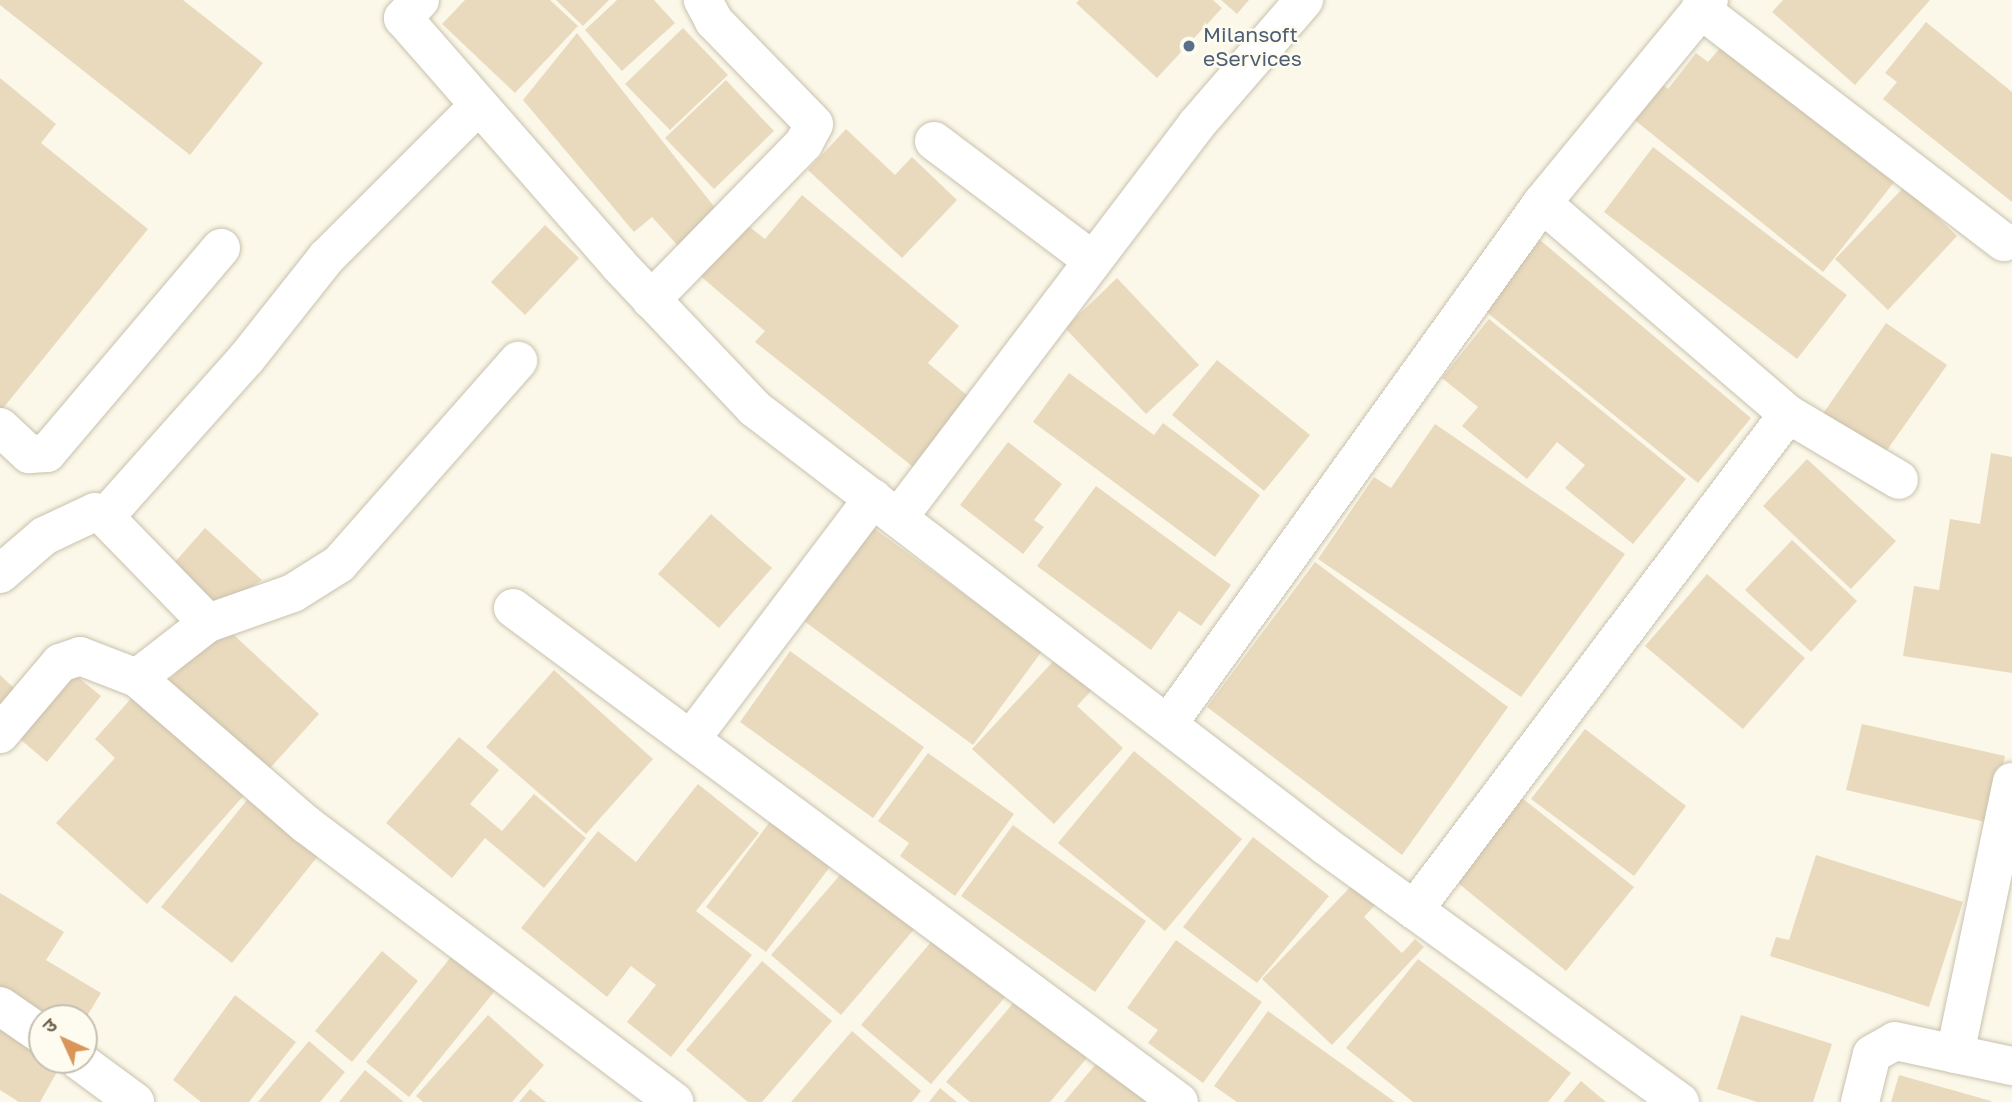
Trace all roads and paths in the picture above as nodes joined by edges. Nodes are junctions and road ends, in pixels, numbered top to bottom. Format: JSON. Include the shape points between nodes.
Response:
{"nodes":[{"id":1,"x":419,"y":0,"type":"edge"},
{"id":2,"x":703,"y":0,"type":"edge"},
{"id":3,"x":1304,"y":0,"type":"edge"},
{"id":4,"x":1705,"y":5,"type":"edge"},
{"id":5,"x":479,"y":105,"type":"junction"},
{"id":6,"x":934,"y":141,"type":"dead end"},
{"id":7,"x":1542,"y":203,"type":"junction"},
{"id":8,"x":2004,"y":242,"type":"dead end"},
{"id":9,"x":221,"y":248,"type":"dead end"},
{"id":10,"x":1093,"y":261,"type":"junction"},
{"id":11,"x":651,"y":300,"type":"junction"},
{"id":12,"x":518,"y":361,"type":"dead end"},
{"id":13,"x":1788,"y":414,"type":"junction"},
{"id":14,"x":0,"y":427,"type":"edge"},
{"id":15,"x":1899,"y":480,"type":"dead end"},
{"id":16,"x":886,"y":508,"type":"junction"},
{"id":17,"x":105,"y":517,"type":"junction"},
{"id":18,"x":0,"y":574,"type":"edge"},
{"id":19,"x":513,"y":608,"type":"dead end"},
{"id":20,"x":208,"y":623,"type":"junction"},
{"id":21,"x":137,"y":678,"type":"junction"},
{"id":22,"x":1168,"y":724,"type":"junction"},
{"id":23,"x":0,"y":734,"type":"edge"},
{"id":24,"x":691,"y":739,"type":"junction"},
{"id":25,"x":2012,"y":782,"type":"edge"},
{"id":26,"x":1414,"y":910,"type":"junction"},
{"id":27,"x":0,"y":1006,"type":"edge"},
{"id":28,"x":28,"y":1025,"type":"edge"},
{"id":29,"x":1955,"y":1054,"type":"junction"},
{"id":30,"x":2012,"y":1066,"type":"edge"},
{"id":31,"x":97,"y":1074,"type":"edge"},
{"id":32,"x":135,"y":1102,"type":"edge"},
{"id":33,"x":674,"y":1102,"type":"edge"},
{"id":34,"x":1179,"y":1102,"type":"edge"},
{"id":35,"x":1680,"y":1102,"type":"edge"},
{"id":36,"x":1860,"y":1102,"type":"edge"}],
"edges":[{"from":1,"to":5,"type":"street","via":[[404,18]]},
{"from":2,"to":11,"type":"street","via":[[714,21],[814,124],[804,143]]},
{"from":3,"to":10,"type":"street","via":[[1197,124]]},
{"from":4,"to":7,"type":"street"},
{"from":4,"to":8,"type":"street"},
{"from":5,"to":11,"type":"street"},
{"from":5,"to":17,"type":"street","via":[[326,258],[246,359]]},
{"from":6,"to":10,"type":"street"},
{"from":7,"to":13,"type":"street"},
{"from":7,"to":22,"type":"street"},
{"from":9,"to":14,"type":"street","via":[[47,453],[29,454]]},
{"from":10,"to":16,"type":"street"},
{"from":11,"to":16,"type":"street","via":[[754,408]]},
{"from":12,"to":20,"type":"street","via":[[339,564],[293,593]]},
{"from":13,"to":15,"type":"street"},
{"from":13,"to":26,"type":"street"},
{"from":16,"to":22,"type":"street"},
{"from":16,"to":24,"type":"street"},
{"from":17,"to":18,"type":"street","via":[[95,512],[44,536]]},
{"from":17,"to":20,"type":"street"},
{"from":19,"to":24,"type":"street"},
{"from":20,"to":21,"type":"street"},
{"from":21,"to":23,"type":"street","via":[[80,656],[60,663]]},
{"from":21,"to":33,"type":"street","via":[[307,825]]},
{"from":22,"to":26,"type":"street"},
{"from":24,"to":34,"type":"street"},
{"from":25,"to":29,"type":"street"},
{"from":26,"to":35,"type":"street"},
{"from":27,"to":28,"type":"street"},
{"from":29,"to":30,"type":"street"},
{"from":29,"to":36,"type":"street","via":[[1895,1041],[1872,1054]]},
{"from":31,"to":32,"type":"street"}]}
